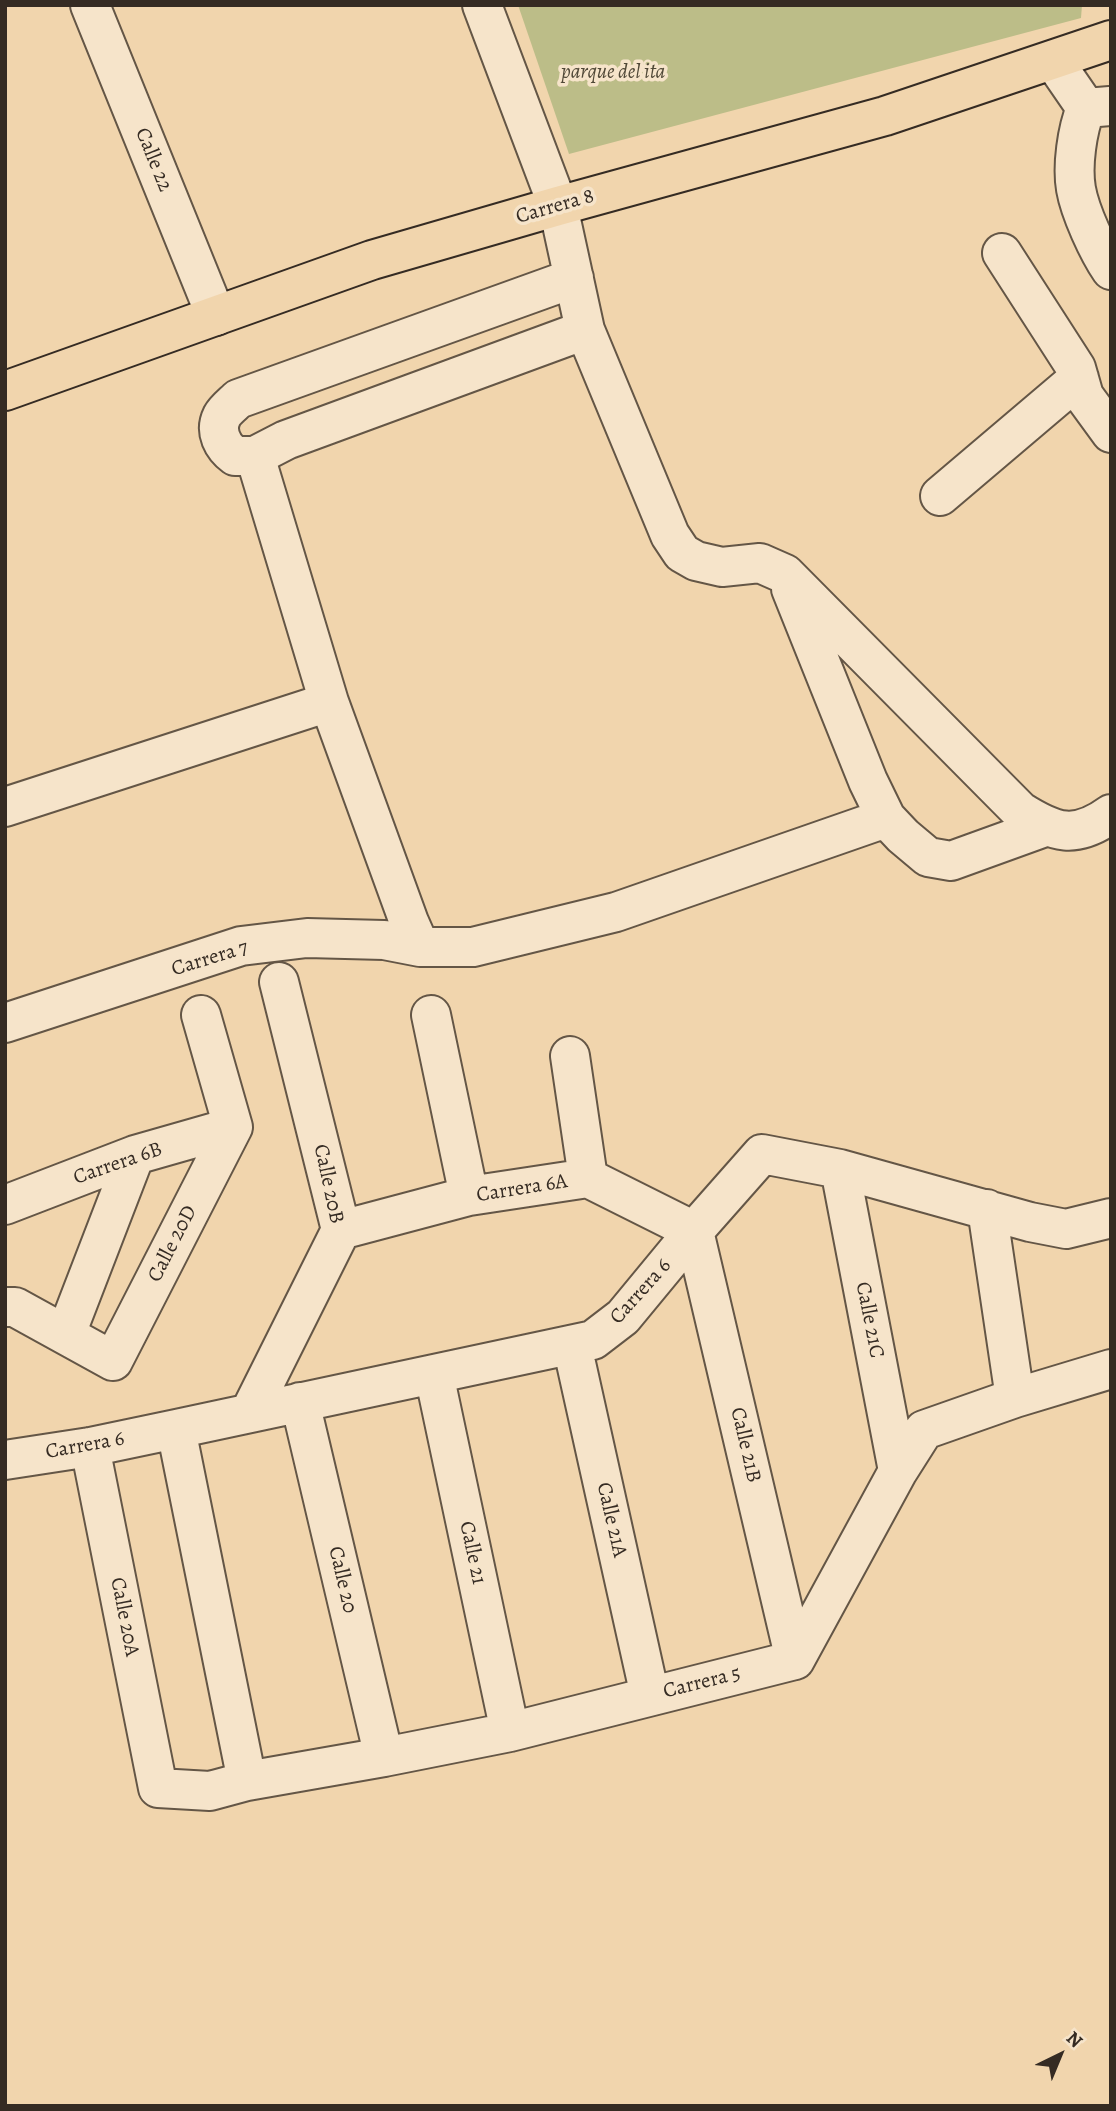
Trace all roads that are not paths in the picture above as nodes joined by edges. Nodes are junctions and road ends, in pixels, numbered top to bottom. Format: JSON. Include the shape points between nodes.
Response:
{"nodes":[{"id":1,"x":90,"y":5,"type":"edge"},
{"id":2,"x":482,"y":5,"type":"edge"},
{"id":3,"x":1111,"y":21,"type":"edge"},
{"id":4,"x":1082,"y":50,"type":"edge"},
{"id":5,"x":1098,"y":107,"type":"edge"},
{"id":6,"x":558,"y":206,"type":"junction"},
{"id":7,"x":1002,"y":253,"type":"dead end"},
{"id":8,"x":1111,"y":270,"type":"edge"},
{"id":9,"x":574,"y":278,"type":"junction"},
{"id":10,"x":216,"y":316,"type":"junction"},
{"id":11,"x":585,"y":330,"type":"junction"},
{"id":12,"x":1079,"y":378,"type":"junction"},
{"id":13,"x":5,"y":391,"type":"edge"},
{"id":14,"x":1111,"y":433,"type":"edge"},
{"id":15,"x":255,"y":456,"type":"junction"},
{"id":16,"x":940,"y":496,"type":"dead end"},
{"id":17,"x":785,"y":574,"type":"junction"},
{"id":18,"x":329,"y":702,"type":"junction"},
{"id":19,"x":5,"y":807,"type":"edge"},
{"id":20,"x":1111,"y":814,"type":"edge"},
{"id":21,"x":886,"y":818,"type":"junction"},
{"id":22,"x":1045,"y":827,"type":"junction"},
{"id":23,"x":421,"y":947,"type":"junction"},
{"id":24,"x":279,"y":982,"type":"dead end"},
{"id":25,"x":201,"y":1015,"type":"dead end"},
{"id":26,"x":431,"y":1016,"type":"dead end"},
{"id":27,"x":5,"y":1023,"type":"edge"},
{"id":28,"x":570,"y":1056,"type":"dead end"},
{"id":29,"x":233,"y":1127,"type":"junction"},
{"id":30,"x":135,"y":1155,"type":"junction"},
{"id":31,"x":840,"y":1169,"type":"junction"},
{"id":32,"x":588,"y":1178,"type":"junction"},
{"id":33,"x":470,"y":1196,"type":"junction"},
{"id":34,"x":5,"y":1205,"type":"edge"},
{"id":35,"x":987,"y":1209,"type":"junction"},
{"id":36,"x":1111,"y":1218,"type":"edge"},
{"id":37,"x":341,"y":1230,"type":"junction"},
{"id":38,"x":694,"y":1231,"type":"junction"},
{"id":39,"x":5,"y":1307,"type":"edge"},
{"id":40,"x":66,"y":1334,"type":"junction"},
{"id":41,"x":572,"y":1345,"type":"junction"},
{"id":42,"x":1111,"y":1369,"type":"edge"},
{"id":43,"x":434,"y":1374,"type":"junction"},
{"id":44,"x":1015,"y":1398,"type":"junction"},
{"id":45,"x":300,"y":1402,"type":"junction"},
{"id":46,"x":250,"y":1412,"type":"junction"},
{"id":47,"x":176,"y":1429,"type":"junction"},
{"id":48,"x":90,"y":1447,"type":"junction"},
{"id":49,"x":5,"y":1460,"type":"edge"},
{"id":50,"x":898,"y":1471,"type":"junction"},
{"id":51,"x":795,"y":1660,"type":"junction"},
{"id":52,"x":650,"y":1696,"type":"junction"},
{"id":53,"x":510,"y":1732,"type":"junction"},
{"id":54,"x":384,"y":1758,"type":"junction"},
{"id":55,"x":247,"y":1781,"type":"junction"},
{"id":56,"x":158,"y":1788,"type":"joint"}],
"edges":[{"from":1,"to":10,"type":"street","name":"Calle 22"},
{"from":2,"to":6,"type":"street"},
{"from":3,"to":4,"type":"main road"},
{"from":4,"to":5,"type":"street"},
{"from":4,"to":6,"type":"main road","name":"Carrera 8","via":[[885,116]]},
{"from":5,"to":8,"type":"street","via":[[1080,122],[1076,188]]},
{"from":6,"to":9,"type":"street"},
{"from":6,"to":10,"type":"main road","name":"Carrera 8","via":[[372,260]]},
{"from":7,"to":12,"type":"street"},
{"from":9,"to":11,"type":"street"},
{"from":9,"to":15,"type":"street","via":[[238,399],[222,416],[219,434],[224,448],[235,456]]},
{"from":10,"to":13,"type":"main road","name":"Carrera 8"},
{"from":11,"to":15,"type":"street","via":[[286,440]]},
{"from":11,"to":17,"type":"street","via":[[670,535],[682,553],[722,566],[760,563]]},
{"from":12,"to":14,"type":"street","via":[[1084,396]]},
{"from":12,"to":16,"type":"street"},
{"from":15,"to":18,"type":"street"},
{"from":17,"to":21,"type":"street"},
{"from":17,"to":22,"type":"street","via":[[1020,810]]},
{"from":18,"to":19,"type":"street"},
{"from":18,"to":23,"type":"street"},
{"from":20,"to":22,"type":"street","via":[[1070,831]]},
{"from":21,"to":22,"type":"street","via":[[928,857],[951,860]]},
{"from":21,"to":23,"type":"street","name":"Carrera 7","via":[[616,912],[473,947]]},
{"from":23,"to":27,"type":"street","name":"Carrera 7","via":[[383,940],[307,938],[241,946]]},
{"from":24,"to":37,"type":"street","name":"Calle 20B"},
{"from":25,"to":29,"type":"street"},
{"from":26,"to":33,"type":"street"},
{"from":28,"to":32,"type":"street"},
{"from":29,"to":30,"type":"street","name":"Carrera 6B"},
{"from":29,"to":40,"type":"street","name":"Calle 20D","via":[[113,1361]]},
{"from":30,"to":34,"type":"street","name":"Carrera 6B"},
{"from":30,"to":40,"type":"street"},
{"from":31,"to":35,"type":"street","name":"Carrera 6"},
{"from":31,"to":38,"type":"street","name":"Carrera 6","via":[[762,1154]]},
{"from":31,"to":50,"type":"street","name":"Calle 21C"},
{"from":32,"to":33,"type":"street","name":"Carrera 6A"},
{"from":32,"to":38,"type":"street","name":"Carrera 6A"},
{"from":33,"to":37,"type":"street","name":"Carrera 6A"},
{"from":35,"to":36,"type":"street","name":"Carrera 6","via":[[1066,1229]]},
{"from":35,"to":44,"type":"street"},
{"from":37,"to":46,"type":"street","name":"Calle 20B"},
{"from":38,"to":41,"type":"street","name":"Carrera 6","via":[[623,1317],[593,1340]]},
{"from":38,"to":51,"type":"street","name":"Calle 21B"},
{"from":39,"to":40,"type":"street","via":[[15,1307]]},
{"from":41,"to":43,"type":"street","name":"Carrera 6"},
{"from":41,"to":52,"type":"street","name":"Calle 21A"},
{"from":42,"to":44,"type":"street"},
{"from":43,"to":45,"type":"street","name":"Carrera 6"},
{"from":43,"to":53,"type":"street","name":"Calle 21"},
{"from":44,"to":50,"type":"street","via":[[924,1430]]},
{"from":45,"to":46,"type":"street","name":"Carrera 6"},
{"from":45,"to":54,"type":"street","name":"Calle 20"},
{"from":46,"to":47,"type":"street","name":"Carrera 6"},
{"from":47,"to":48,"type":"street","name":"Carrera 6"},
{"from":47,"to":55,"type":"street"},
{"from":48,"to":49,"type":"street","name":"Carrera 6"},
{"from":48,"to":56,"type":"street","name":"Calle 20A"},
{"from":50,"to":51,"type":"street"},
{"from":51,"to":52,"type":"street","name":"Carrera 5"},
{"from":52,"to":53,"type":"street","name":"Carrera 5"},
{"from":53,"to":54,"type":"street","name":"Carrera 5"},
{"from":54,"to":55,"type":"street","name":"Carrera 5"},
{"from":55,"to":56,"type":"street","name":"Carrera 5","via":[[210,1791]]}]}
